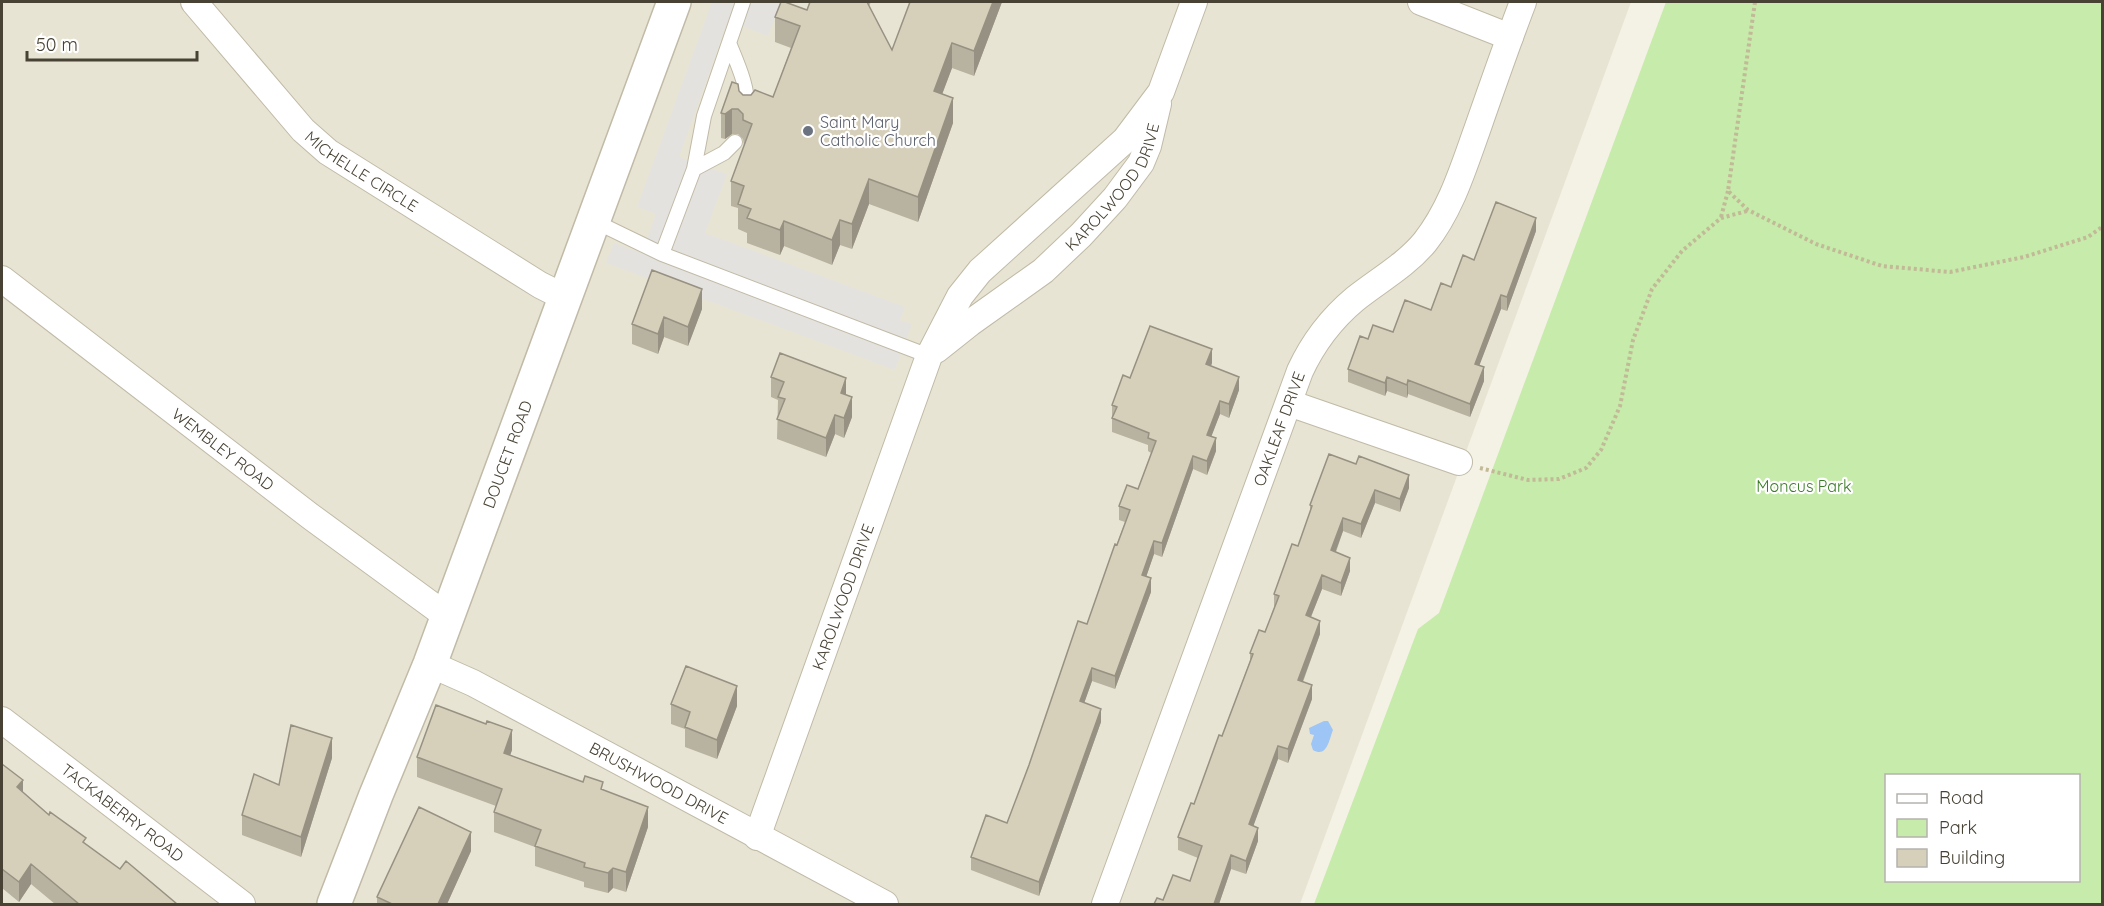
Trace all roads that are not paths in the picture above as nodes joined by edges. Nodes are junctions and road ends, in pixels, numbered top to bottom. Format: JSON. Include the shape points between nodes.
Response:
{"nodes":[{"id":1,"x":194,"y":2,"type":"edge"},
{"id":2,"x":674,"y":2,"type":"edge"},
{"id":3,"x":743,"y":2,"type":"edge"},
{"id":4,"x":1194,"y":2,"type":"edge"},
{"id":5,"x":1421,"y":2,"type":"edge"},
{"id":6,"x":1523,"y":2,"type":"edge"},
{"id":7,"x":1510,"y":37,"type":"junction"},
{"id":8,"x":729,"y":43,"type":"junction"},
{"id":9,"x":1161,"y":92,"type":"junction"},
{"id":10,"x":747,"y":112,"type":"edge"},
{"id":11,"x":735,"y":142,"type":"dead end"},
{"id":12,"x":694,"y":169,"type":"junction"},
{"id":13,"x":594,"y":221,"type":"junction"},
{"id":14,"x":662,"y":254,"type":"junction"},
{"id":15,"x":2,"y":279,"type":"edge"},
{"id":16,"x":566,"y":298,"type":"junction"},
{"id":17,"x":929,"y":356,"type":"junction"},
{"id":18,"x":1289,"y":403,"type":"junction"},
{"id":19,"x":1459,"y":462,"type":"road end"},
{"id":20,"x":447,"y":616,"type":"junction"},
{"id":21,"x":430,"y":664,"type":"junction"},
{"id":22,"x":2,"y":720,"type":"edge"},
{"id":23,"x":757,"y":837,"type":"junction"},
{"id":24,"x":242,"y":904,"type":"edge"},
{"id":25,"x":334,"y":904,"type":"edge"},
{"id":26,"x":885,"y":904,"type":"edge"},
{"id":27,"x":1105,"y":904,"type":"edge"}],
"edges":[{"from":1,"to":16,"type":"street","name":"MICHELLE CIRCLE","via":[[303,130],[328,152]]},
{"from":2,"to":13,"type":"street","name":"DOUCET ROAD"},
{"from":3,"to":8,"type":"lane"},
{"from":4,"to":9,"type":"street","name":"KAROLWOOD DRIVE"},
{"from":5,"to":7,"type":"street"},
{"from":6,"to":7,"type":"street","name":"OAKLEAF DRIVE"},
{"from":7,"to":18,"type":"street","name":"OAKLEAF DRIVE","via":[[1439,223],[1401,266],[1335,317],[1309,352]]},
{"from":8,"to":10,"type":"lane","via":[[748,99]]},
{"from":8,"to":12,"type":"lane","via":[[704,116]]},
{"from":9,"to":17,"type":"street","name":"KAROLWOOD DRIVE","via":[[1125,140],[980,271],[960,296]]},
{"from":9,"to":17,"type":"street","name":"KAROLWOOD DRIVE","via":[[1141,163],[1115,198],[1043,271]]},
{"from":11,"to":12,"type":"lane","via":[[724,153]]},
{"from":12,"to":14,"type":"lane"},
{"from":13,"to":14,"type":"lane"},
{"from":13,"to":16,"type":"street","name":"DOUCET ROAD"},
{"from":14,"to":17,"type":"lane"},
{"from":15,"to":20,"type":"street","name":"WEMBLEY ROAD"},
{"from":16,"to":20,"type":"street","name":"DOUCET ROAD"},
{"from":17,"to":23,"type":"street","name":"KAROLWOOD DRIVE"},
{"from":18,"to":19,"type":"street"},
{"from":18,"to":27,"type":"street","name":"OAKLEAF DRIVE"},
{"from":20,"to":21,"type":"street","name":"DOUCET ROAD"},
{"from":21,"to":23,"type":"street","name":"BRUSHWOOD DRIVE","via":[[473,683]]},
{"from":21,"to":25,"type":"street","name":"DOUCET ROAD"},
{"from":22,"to":24,"type":"street","name":"TACKABERRY ROAD"},
{"from":23,"to":26,"type":"street","name":"BRUSHWOOD DRIVE"}]}
